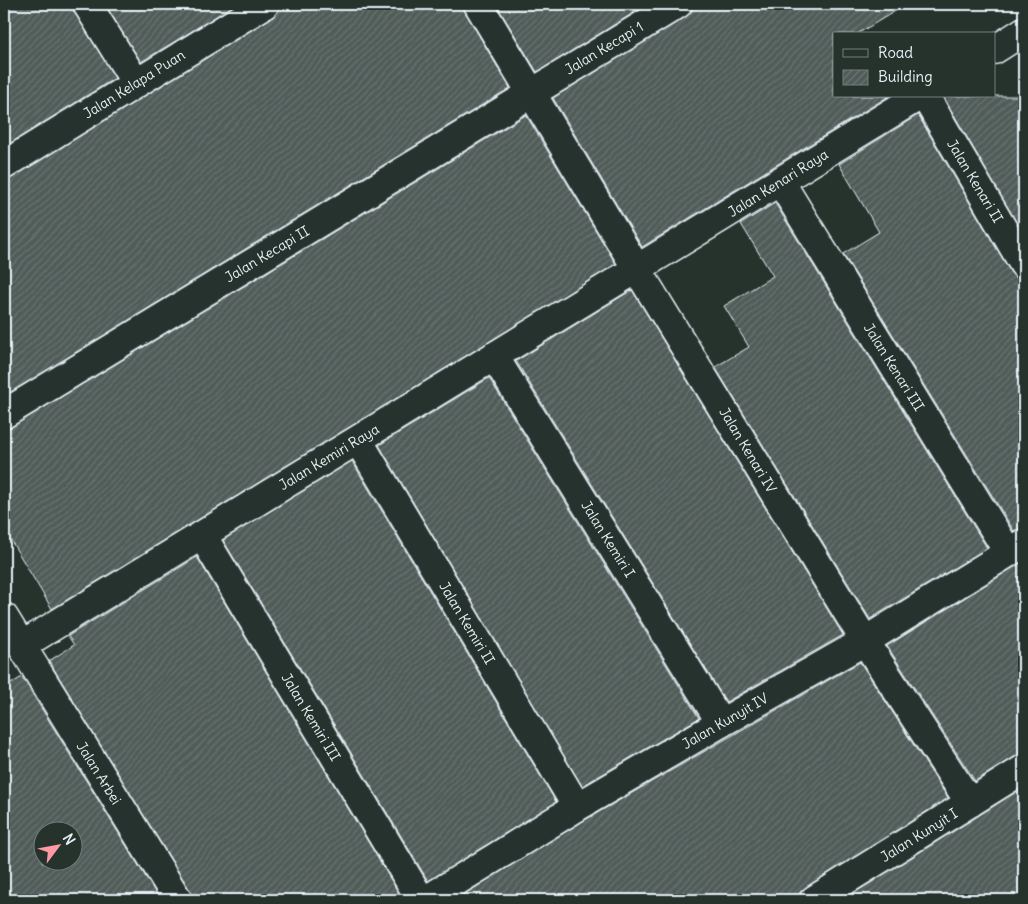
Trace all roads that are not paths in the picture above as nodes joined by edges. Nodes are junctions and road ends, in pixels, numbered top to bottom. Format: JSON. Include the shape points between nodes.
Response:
{"nodes":[{"id":1,"x":87,"y":4,"type":"edge"},
{"id":2,"x":265,"y":4,"type":"edge"},
{"id":3,"x":478,"y":4,"type":"edge"},
{"id":4,"x":678,"y":4,"type":"edge"},
{"id":5,"x":1024,"y":31,"type":"edge"},
{"id":6,"x":996,"y":49,"type":"edge"},
{"id":7,"x":136,"y":83,"type":"junction"},
{"id":8,"x":531,"y":93,"type":"junction"},
{"id":9,"x":916,"y":98,"type":"edge"},
{"id":10,"x":926,"y":98,"type":"edge"},
{"id":11,"x":4,"y":165,"type":"edge"},
{"id":12,"x":780,"y":181,"type":"junction"},
{"id":13,"x":1024,"y":265,"type":"edge"},
{"id":14,"x":637,"y":269,"type":"junction"},
{"id":15,"x":494,"y":356,"type":"junction"},
{"id":16,"x":4,"y":414,"type":"edge"},
{"id":17,"x":358,"y":440,"type":"junction"},
{"id":18,"x":202,"y":535,"type":"junction"},
{"id":19,"x":1016,"y":547,"type":"edge"},
{"id":20,"x":11,"y":637,"type":"edge"},
{"id":21,"x":865,"y":642,"type":"junction"},
{"id":22,"x":721,"y":723,"type":"junction"},
{"id":23,"x":1024,"y":770,"type":"edge"},
{"id":24,"x":970,"y":803,"type":"junction"},
{"id":25,"x":577,"y":807,"type":"junction"},
{"id":26,"x":178,"y":900,"type":"edge"},
{"id":27,"x":421,"y":900,"type":"edge"},
{"id":28,"x":426,"y":900,"type":"edge"},
{"id":29,"x":814,"y":900,"type":"edge"}],
"edges":[{"from":1,"to":7,"type":"street"},
{"from":2,"to":7,"type":"street","name":"Jalan Kelapa Puan"},
{"from":3,"to":8,"type":"street","name":"Jalan Kenari IV"},
{"from":4,"to":8,"type":"street","name":"Jalan Kecapi 1"},
{"from":5,"to":6,"type":"street"},
{"from":7,"to":11,"type":"street","name":"Jalan Kelapa Puan"},
{"from":8,"to":14,"type":"street","name":"Jalan Kenari IV"},
{"from":8,"to":16,"type":"street","name":"Jalan Kecapi II"},
{"from":9,"to":12,"type":"street","name":"Jalan Kenari Raya"},
{"from":10,"to":13,"type":"street","name":"Jalan Kenari II"},
{"from":12,"to":14,"type":"street","name":"Jalan Kenari Raya"},
{"from":12,"to":19,"type":"street","name":"Jalan Kenari III"},
{"from":14,"to":15,"type":"street","name":"Jalan Kemiri Raya"},
{"from":14,"to":21,"type":"street","name":"Jalan Kenari IV"},
{"from":15,"to":17,"type":"street","name":"Jalan Kemiri Raya"},
{"from":15,"to":22,"type":"street","name":"Jalan Kemiri I"},
{"from":17,"to":18,"type":"street","name":"Jalan Kemiri Raya"},
{"from":17,"to":25,"type":"street","name":"Jalan Kemiri II"},
{"from":18,"to":20,"type":"street","name":"Jalan Kemiri Raya"},
{"from":18,"to":27,"type":"street","name":"Jalan Kemiri III"},
{"from":19,"to":21,"type":"street","name":"Jalan Kunyit IV"},
{"from":20,"to":26,"type":"street","name":"Jalan Arbei"},
{"from":21,"to":22,"type":"street","name":"Jalan Kunyit IV"},
{"from":21,"to":24,"type":"street","name":"Jalan Kenari IV"},
{"from":22,"to":25,"type":"street","name":"Jalan Kunyit IV"},
{"from":23,"to":24,"type":"street","name":"Jalan Kunyit I"},
{"from":24,"to":29,"type":"street","name":"Jalan Kunyit I"},
{"from":25,"to":28,"type":"street","name":"Jalan Kunyit IV"}]}
